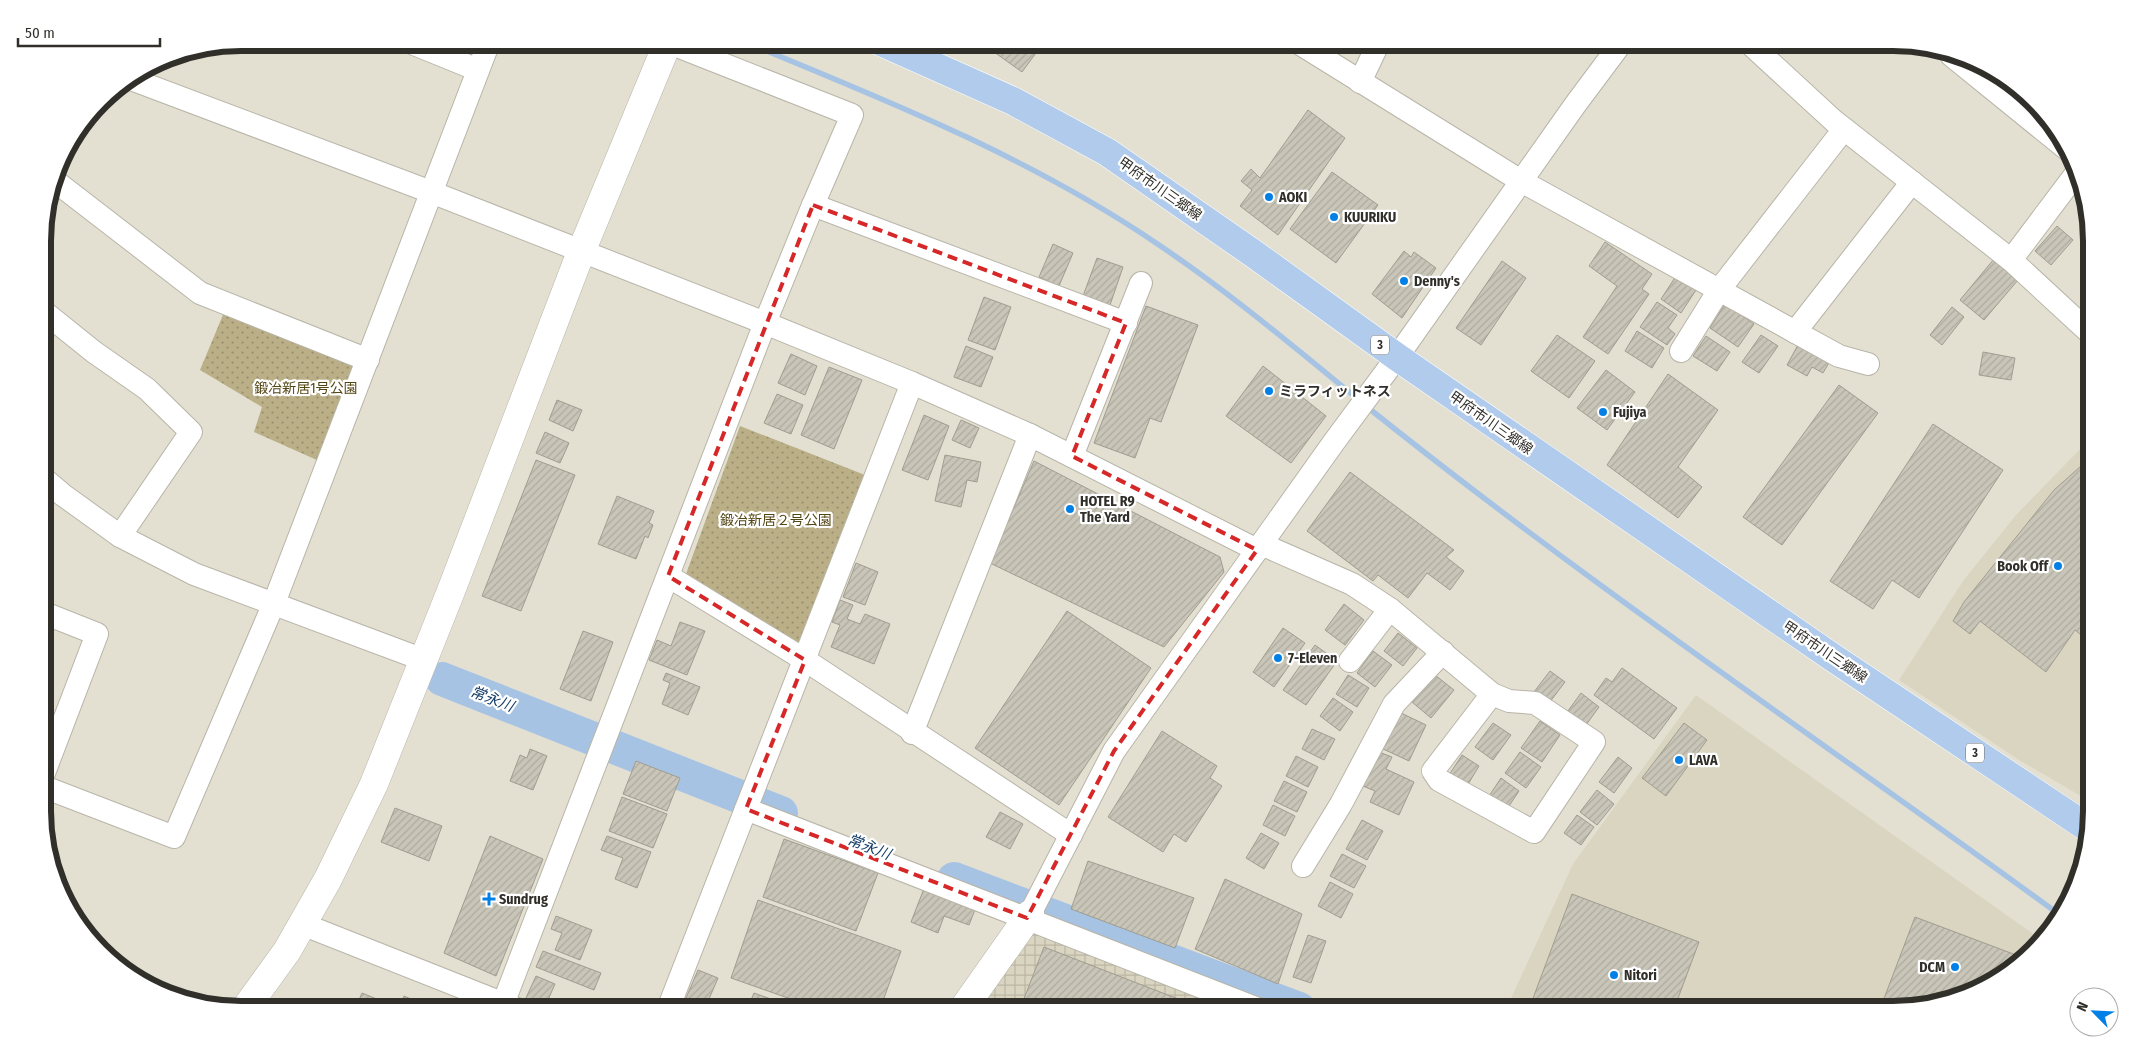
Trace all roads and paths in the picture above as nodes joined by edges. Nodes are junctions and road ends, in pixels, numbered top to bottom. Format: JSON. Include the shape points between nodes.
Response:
{"nodes":[{"id":1,"x":430,"y":51,"type":"edge"},
{"id":2,"x":485,"y":51,"type":"edge"},
{"id":3,"x":664,"y":51,"type":"edge"},
{"id":4,"x":688,"y":51,"type":"edge"},
{"id":5,"x":906,"y":51,"type":"edge"},
{"id":6,"x":1311,"y":51,"type":"edge"},
{"id":7,"x":1375,"y":51,"type":"edge"},
{"id":8,"x":1615,"y":51,"type":"edge"},
{"id":9,"x":1758,"y":51,"type":"edge"},
{"id":10,"x":1963,"y":65,"type":"edge"},
{"id":11,"x":478,"y":70,"type":"junction"},
{"id":12,"x":138,"y":82,"type":"edge"},
{"id":13,"x":1360,"y":82,"type":"junction"},
{"id":14,"x":1844,"y":129,"type":"junction"},
{"id":15,"x":2051,"y":136,"type":"edge"},
{"id":16,"x":2072,"y":178,"type":"edge"},
{"id":17,"x":1521,"y":181,"type":"junction"},
{"id":18,"x":1912,"y":182,"type":"junction"},
{"id":19,"x":60,"y":184,"type":"edge"},
{"id":20,"x":431,"y":192,"type":"junction"},
{"id":21,"x":812,"y":205,"type":"junction"},
{"id":22,"x":581,"y":252,"type":"junction"},
{"id":23,"x":2011,"y":260,"type":"junction"},
{"id":24,"x":1141,"y":283,"type":"dead end"},
{"id":25,"x":1719,"y":290,"type":"junction"},
{"id":26,"x":51,"y":317,"type":"edge"},
{"id":27,"x":765,"y":323,"type":"junction"},
{"id":28,"x":1126,"y":324,"type":"junction"},
{"id":29,"x":2083,"y":327,"type":"edge"},
{"id":30,"x":1795,"y":332,"type":"junction"},
{"id":31,"x":1681,"y":351,"type":"dead end"},
{"id":32,"x":1397,"y":358,"type":"junction"},
{"id":33,"x":368,"y":360,"type":"junction"},
{"id":34,"x":1868,"y":364,"type":"dead end"},
{"id":35,"x":912,"y":383,"type":"junction"},
{"id":36,"x":1030,"y":435,"type":"junction"},
{"id":37,"x":1072,"y":456,"type":"junction"},
{"id":38,"x":51,"y":484,"type":"edge"},
{"id":39,"x":120,"y":536,"type":"junction"},
{"id":40,"x":1259,"y":547,"type":"junction"},
{"id":41,"x":668,"y":576,"type":"junction"},
{"id":42,"x":274,"y":603,"type":"junction"},
{"id":43,"x":1390,"y":610,"type":"junction"},
{"id":44,"x":51,"y":616,"type":"edge"},
{"id":45,"x":1442,"y":652,"type":"junction"},
{"id":46,"x":424,"y":660,"type":"junction"},
{"id":47,"x":805,"y":660,"type":"junction"},
{"id":48,"x":1350,"y":661,"type":"dead end"},
{"id":49,"x":1492,"y":694,"type":"junction"},
{"id":50,"x":912,"y":733,"type":"junction"},
{"id":51,"x":51,"y":755,"type":"edge"},
{"id":52,"x":51,"y":790,"type":"edge"},
{"id":53,"x":749,"y":801,"type":"junction"},
{"id":54,"x":2082,"y":824,"type":"edge"},
{"id":55,"x":1071,"y":835,"type":"junction"},
{"id":56,"x":1302,"y":866,"type":"dead end"},
{"id":57,"x":1032,"y":910,"type":"junction"},
{"id":58,"x":302,"y":924,"type":"junction"},
{"id":59,"x":251,"y":1001,"type":"edge"},
{"id":60,"x":495,"y":1001,"type":"edge"},
{"id":61,"x":512,"y":1001,"type":"edge"},
{"id":62,"x":671,"y":1001,"type":"edge"},
{"id":63,"x":969,"y":1001,"type":"edge"},
{"id":64,"x":1240,"y":1001,"type":"edge"}],
"edges":[{"from":1,"to":11,"type":"street"},
{"from":2,"to":11,"type":"street"},
{"from":3,"to":22,"type":"street"},
{"from":4,"to":21,"type":"street","via":[[852,115]]},
{"from":5,"to":32,"type":"main road","name":"甲府市川三郷線","number":"3","via":[[1013,101],[1107,152]]},
{"from":6,"to":13,"type":"street"},
{"from":7,"to":13,"type":"street"},
{"from":8,"to":17,"type":"street"},
{"from":9,"to":14,"type":"street"},
{"from":10,"to":15,"type":"street"},
{"from":11,"to":20,"type":"street"},
{"from":12,"to":20,"type":"street"},
{"from":13,"to":17,"type":"street"},
{"from":14,"to":18,"type":"street"},
{"from":14,"to":25,"type":"street"},
{"from":16,"to":23,"type":"street"},
{"from":17,"to":25,"type":"street"},
{"from":17,"to":32,"type":"street"},
{"from":18,"to":23,"type":"street"},
{"from":18,"to":30,"type":"street"},
{"from":19,"to":33,"type":"street","via":[[200,293]]},
{"from":20,"to":22,"type":"street"},
{"from":20,"to":33,"type":"street"},
{"from":21,"to":27,"type":"street"},
{"from":21,"to":28,"type":"street"},
{"from":22,"to":27,"type":"street"},
{"from":22,"to":46,"type":"street"},
{"from":23,"to":29,"type":"street"},
{"from":24,"to":28,"type":"street"},
{"from":25,"to":30,"type":"street"},
{"from":25,"to":31,"type":"street"},
{"from":26,"to":39,"type":"street","via":[[147,389],[191,432]]},
{"from":27,"to":35,"type":"street"},
{"from":27,"to":41,"type":"street"},
{"from":28,"to":37,"type":"street"},
{"from":30,"to":34,"type":"street","via":[[1839,356]]},
{"from":32,"to":40,"type":"street"},
{"from":32,"to":54,"type":"main road","name":"甲府市川三郷線","number":"3","via":[[1832,657]]},
{"from":33,"to":42,"type":"street"},
{"from":35,"to":36,"type":"street"},
{"from":35,"to":47,"type":"street"},
{"from":36,"to":37,"type":"street"},
{"from":36,"to":50,"type":"street"},
{"from":37,"to":40,"type":"street"},
{"from":38,"to":39,"type":"street"},
{"from":39,"to":42,"type":"street","via":[[194,574]]},
{"from":40,"to":43,"type":"street","via":[[1352,584]]},
{"from":40,"to":55,"type":"street","via":[[1114,751]]},
{"from":41,"to":47,"type":"street"},
{"from":41,"to":61,"type":"street","via":[[599,756]]},
{"from":42,"to":46,"type":"street"},
{"from":42,"to":52,"type":"street","via":[[174,837]]},
{"from":43,"to":45,"type":"street"},
{"from":43,"to":48,"type":"street"},
{"from":44,"to":51,"type":"street","via":[[97,634]]},
{"from":45,"to":49,"type":"street"},
{"from":45,"to":56,"type":"street","via":[[1394,704],[1341,804]]},
{"from":46,"to":58,"type":"street","via":[[374,784],[328,879]]},
{"from":47,"to":50,"type":"street"},
{"from":47,"to":53,"type":"street"},
{"from":49,"to":49,"type":"street","via":[[1433,771],[1440,780],[1534,832],[1594,742],[1535,703],[1508,701]]},
{"from":50,"to":55,"type":"street"},
{"from":53,"to":57,"type":"street"},
{"from":53,"to":62,"type":"street"},
{"from":55,"to":57,"type":"street"},
{"from":57,"to":63,"type":"street"},
{"from":57,"to":64,"type":"street"},
{"from":58,"to":59,"type":"street"},
{"from":58,"to":60,"type":"street"}]}
